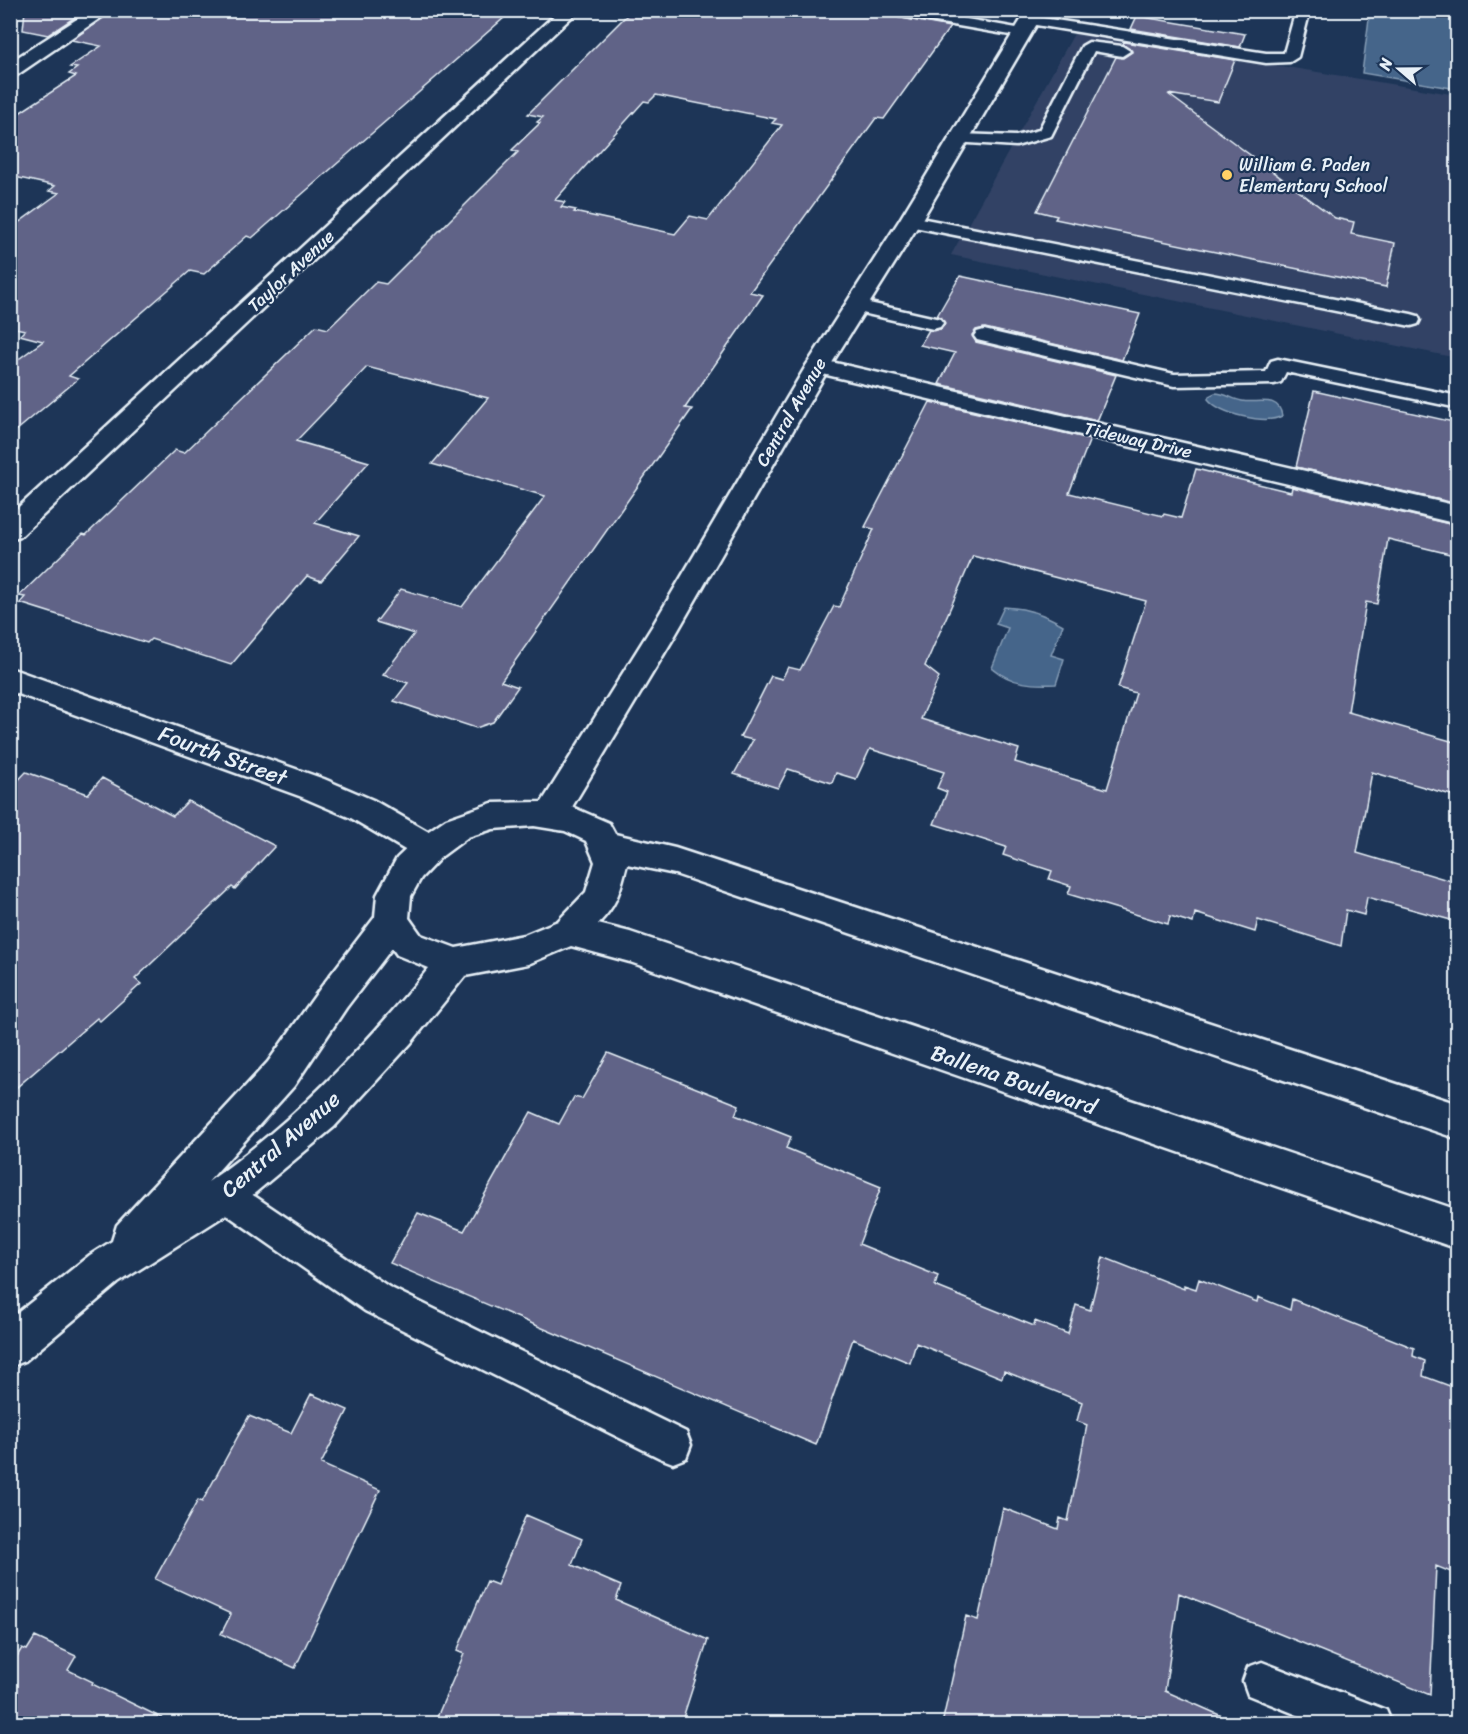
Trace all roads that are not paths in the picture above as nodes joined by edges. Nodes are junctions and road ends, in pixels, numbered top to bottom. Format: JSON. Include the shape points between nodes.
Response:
{"nodes":[{"id":1,"x":104,"y":10,"type":"edge"},
{"id":2,"x":571,"y":10,"type":"edge"},
{"id":3,"x":890,"y":10,"type":"edge"},
{"id":4,"x":1303,"y":10,"type":"edge"},
{"id":5,"x":1030,"y":21,"type":"edge"},
{"id":6,"x":1133,"y":53,"type":"dead end"},
{"id":7,"x":1178,"y":60,"type":"dead end"},
{"id":8,"x":1211,"y":65,"type":"dead end"},
{"id":9,"x":10,"y":71,"type":"edge"},
{"id":10,"x":959,"y":139,"type":"junction"},
{"id":11,"x":910,"y":221,"type":"junction"},
{"id":12,"x":856,"y":306,"type":"junction"},
{"id":13,"x":1411,"y":320,"type":"dead end"},
{"id":14,"x":933,"y":323,"type":"dead end"},
{"id":15,"x":984,"y":336,"type":"dead end"},
{"id":16,"x":818,"y":366,"type":"junction"},
{"id":17,"x":1458,"y":402,"type":"edge"},
{"id":18,"x":1458,"y":515,"type":"edge"},
{"id":19,"x":10,"y":531,"type":"edge"},
{"id":20,"x":10,"y":679,"type":"edge"},
{"id":21,"x":550,"y":816,"type":"junction"},
{"id":22,"x":603,"y":845,"type":"junction"},
{"id":23,"x":429,"y":848,"type":"junction"},
{"id":24,"x":392,"y":921,"type":"junction"},
{"id":25,"x":570,"y":931,"type":"junction"},
{"id":26,"x":455,"y":963,"type":"junction"},
{"id":27,"x":1458,"y":1122,"type":"edge"},
{"id":28,"x":225,"y":1194,"type":"junction"},
{"id":29,"x":1458,"y":1230,"type":"edge"},
{"id":30,"x":104,"y":1269,"type":"junction"},
{"id":31,"x":10,"y":1346,"type":"edge"},
{"id":32,"x":674,"y":1445,"type":"dead end"},
{"id":33,"x":1262,"y":1681,"type":"dead end"},
{"id":34,"x":1372,"y":1724,"type":"edge"}],
"edges":[{"from":1,"to":9,"type":"street"},
{"from":2,"to":19,"type":"street","name":"Taylor Avenue"},
{"from":3,"to":5,"type":"lane"},
{"from":4,"to":5,"type":"lane","via":[[1290,57],[1266,58]]},
{"from":5,"to":10,"type":"street","name":"Central Avenue"},
{"from":6,"to":10,"type":"lane","via":[[1089,46],[1045,133],[1016,141]]},
{"from":7,"to":8,"type":"lane"},
{"from":10,"to":11,"type":"street","name":"Central Avenue"},
{"from":11,"to":12,"type":"street","name":"Central Avenue"},
{"from":11,"to":13,"type":"lane"},
{"from":12,"to":14,"type":"lane"},
{"from":12,"to":16,"type":"street","name":"Central Avenue"},
{"from":15,"to":17,"type":"lane","via":[[1174,380],[1274,378],[1278,364]]},
{"from":16,"to":18,"type":"street","name":"Tideway Drive"},
{"from":16,"to":21,"type":"street","name":"Central Avenue"},
{"from":20,"to":23,"type":"street","name":"Fourth Street","via":[[313,788],[362,809]]},
{"from":21,"to":22,"type":"street","via":[[570,819],[598,832]]},
{"from":21,"to":23,"type":"street","via":[[492,816],[457,828]]},
{"from":22,"to":25,"type":"street","via":[[611,862],[601,899]]},
{"from":22,"to":27,"type":"street","via":[[675,861]]},
{"from":23,"to":24,"type":"street","via":[[410,868],[394,895]]},
{"from":24,"to":26,"type":"street","via":[[409,945]]},
{"from":24,"to":30,"type":"street","name":"Central Avenue","via":[[281,1074]]},
{"from":25,"to":26,"type":"street","via":[[528,949]]},
{"from":25,"to":29,"type":"street","name":"Ballena Boulevard","via":[[630,947]]},
{"from":26,"to":28,"type":"street","name":"Central Avenue","via":[[321,1115]]},
{"from":28,"to":30,"type":"street","name":"Central Avenue"},
{"from":28,"to":32,"type":"lane","via":[[377,1299]]},
{"from":30,"to":31,"type":"street","name":"Central Avenue"},
{"from":33,"to":34,"type":"lane"}]}
